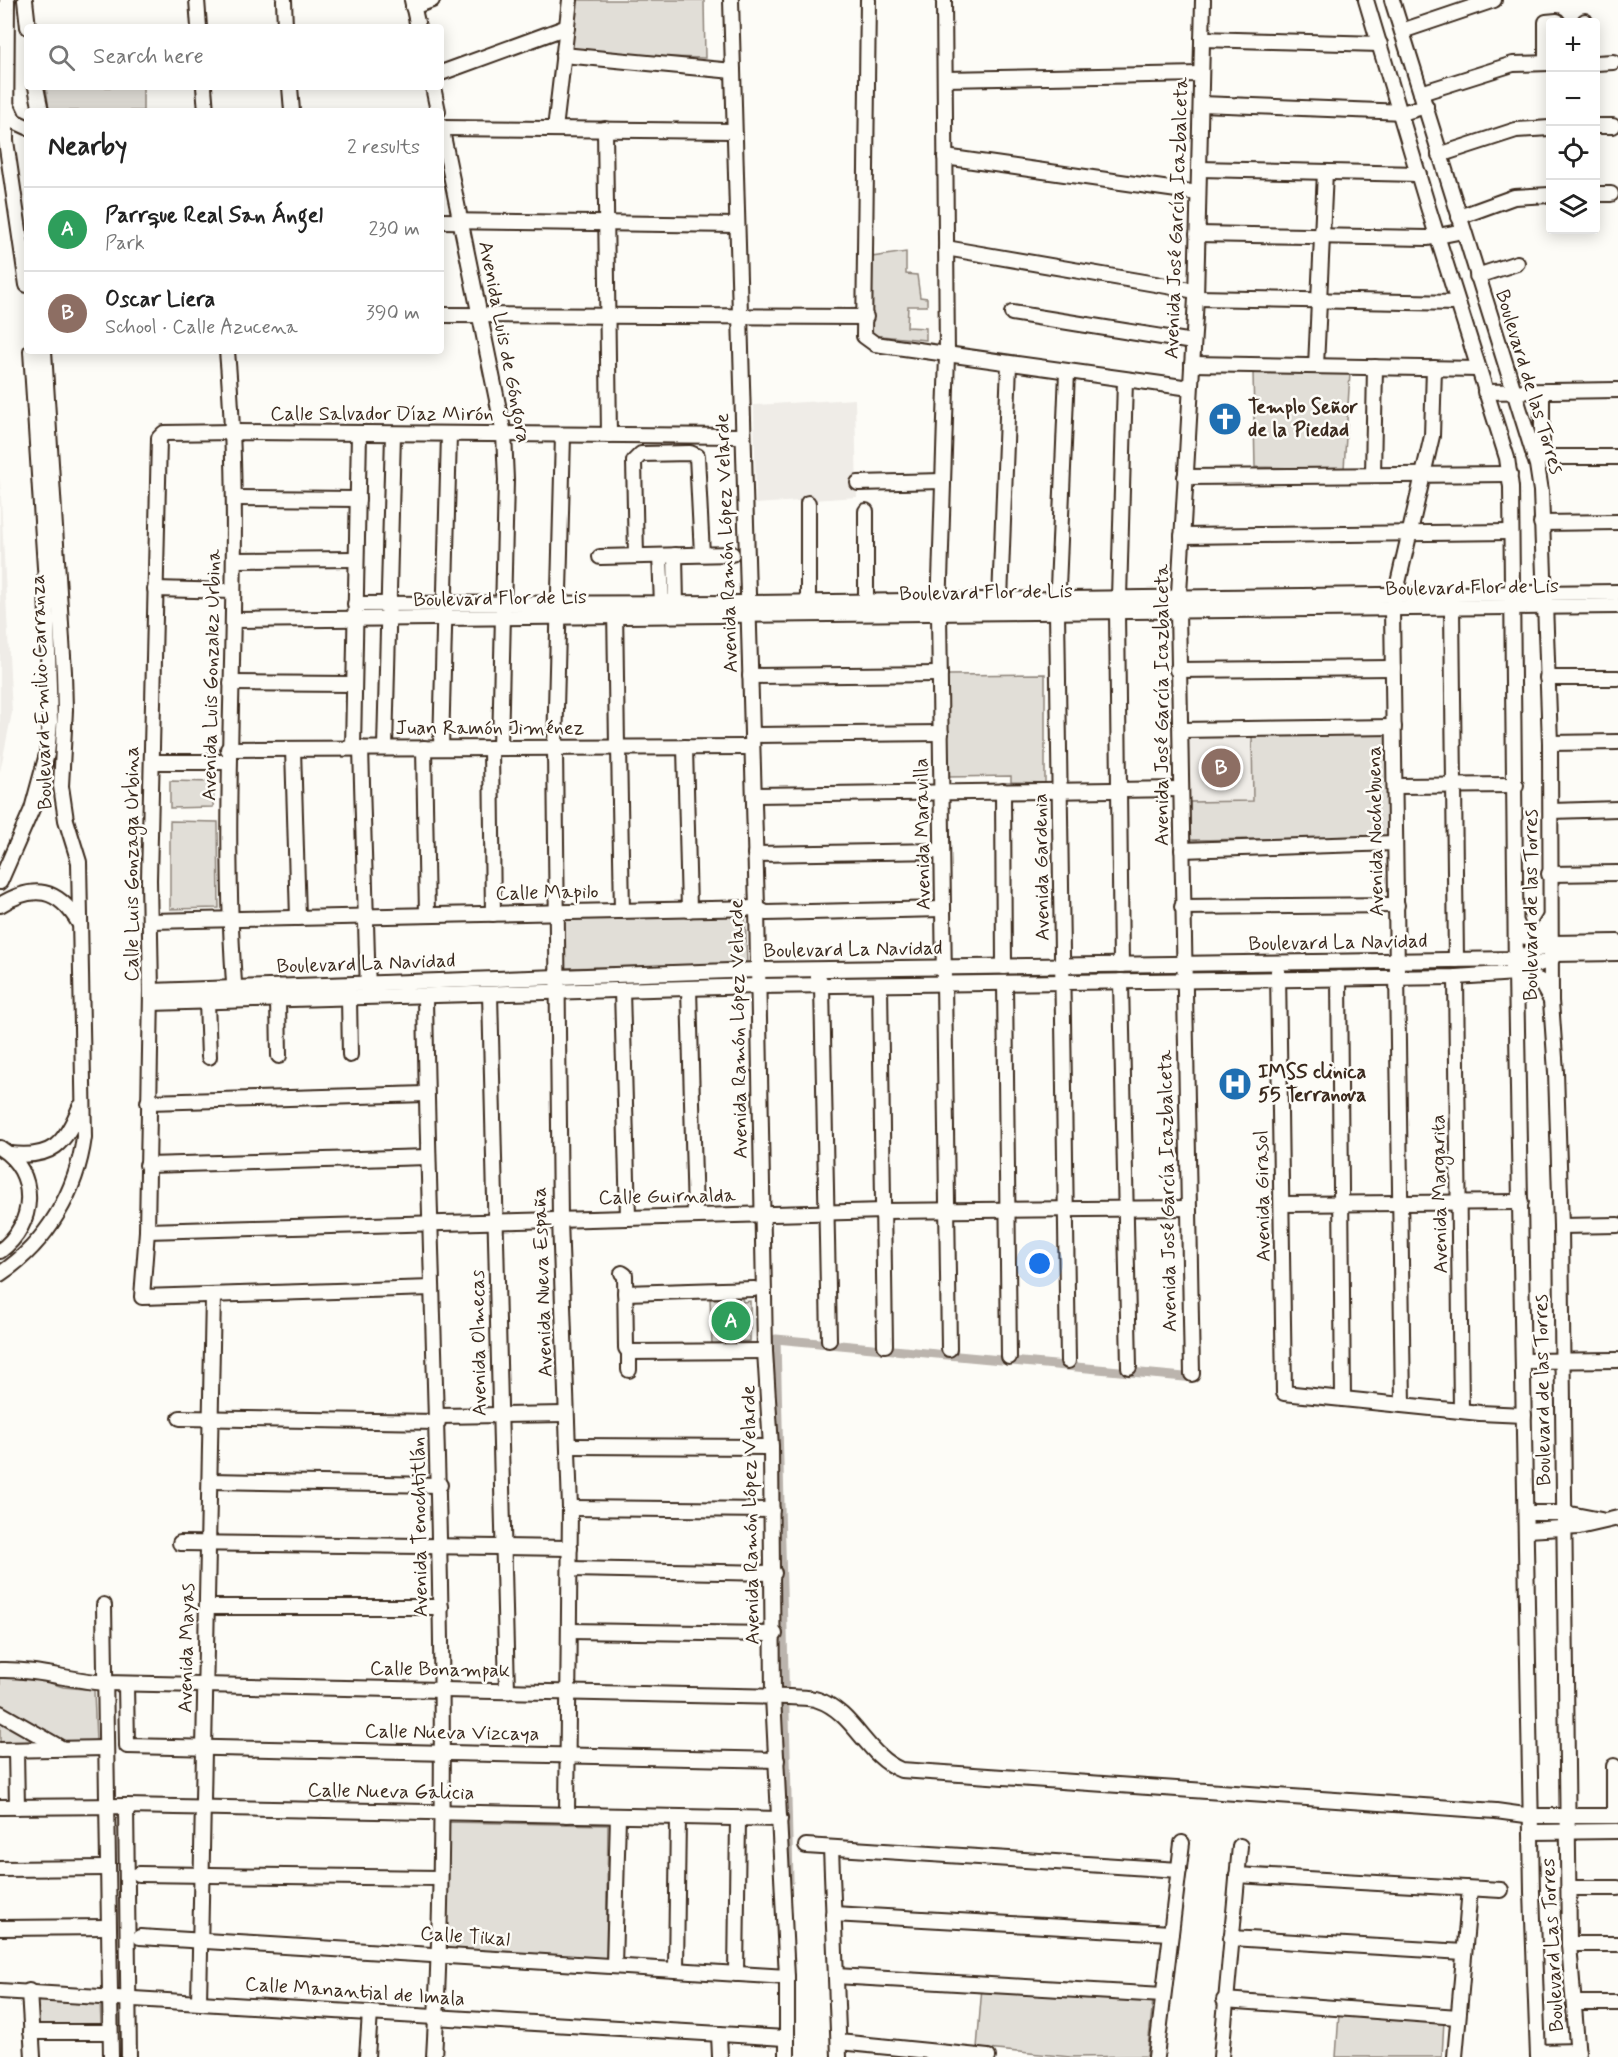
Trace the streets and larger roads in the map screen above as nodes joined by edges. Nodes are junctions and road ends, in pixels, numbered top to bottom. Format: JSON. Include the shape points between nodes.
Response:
{"nodes":[{"id":1,"x":7,"y":0,"type":"edge"},
{"id":2,"x":24,"y":0,"type":"edge"},
{"id":3,"x":197,"y":0,"type":"edge"},
{"id":4,"x":284,"y":0,"type":"edge"},
{"id":5,"x":432,"y":0,"type":"edge"},
{"id":6,"x":570,"y":0,"type":"edge"},
{"id":7,"x":731,"y":0,"type":"edge"},
{"id":8,"x":868,"y":0,"type":"edge"},
{"id":9,"x":944,"y":0,"type":"edge"},
{"id":10,"x":1203,"y":0,"type":"edge"},
{"id":11,"x":1366,"y":0,"type":"edge"},
{"id":12,"x":1392,"y":0,"type":"edge"},
{"id":13,"x":1494,"y":0,"type":"edge"},
{"id":14,"x":413,"y":3,"type":"edge"},
{"id":15,"x":28,"y":24,"type":"edge"},
{"id":16,"x":199,"y":24,"type":"edge"},
{"id":17,"x":285,"y":24,"type":"edge"},
{"id":18,"x":417,"y":24,"type":"edge"},
{"id":19,"x":567,"y":27,"type":"junction"},
{"id":20,"x":1402,"y":31,"type":"junction"},
{"id":21,"x":1202,"y":39,"type":"junction"},
{"id":22,"x":1380,"y":44,"type":"junction"},
{"id":23,"x":563,"y":55,"type":"junction"},
{"id":24,"x":1613,"y":62,"type":"dead end"},
{"id":25,"x":1546,"y":63,"type":"edge"},
{"id":26,"x":1600,"y":63,"type":"edge"},
{"id":27,"x":733,"y":71,"type":"junction"},
{"id":28,"x":444,"y":72,"type":"edge"},
{"id":29,"x":1201,"y":74,"type":"junction"},
{"id":30,"x":945,"y":79,"type":"junction"},
{"id":31,"x":204,"y":90,"type":"edge"},
{"id":32,"x":290,"y":90,"type":"edge"},
{"id":33,"x":434,"y":90,"type":"edge"},
{"id":34,"x":1423,"y":99,"type":"junction"},
{"id":35,"x":1201,"y":104,"type":"junction"},
{"id":36,"x":6,"y":105,"type":"junction"},
{"id":37,"x":206,"y":108,"type":"edge"},
{"id":38,"x":292,"y":108,"type":"edge"},
{"id":39,"x":437,"y":108,"type":"edge"},
{"id":40,"x":1400,"y":111,"type":"junction"},
{"id":41,"x":24,"y":126,"type":"edge"},
{"id":42,"x":1600,"y":126,"type":"edge"},
{"id":43,"x":1613,"y":126,"type":"dead end"},
{"id":44,"x":444,"y":127,"type":"edge"},
{"id":45,"x":1546,"y":128,"type":"edge"},
{"id":46,"x":555,"y":129,"type":"junction"},
{"id":47,"x":605,"y":129,"type":"junction"},
{"id":48,"x":734,"y":131,"type":"junction"},
{"id":49,"x":444,"y":141,"type":"edge"},
{"id":50,"x":1439,"y":155,"type":"junction"},
{"id":51,"x":945,"y":157,"type":"junction"},
{"id":52,"x":1199,"y":169,"type":"junction"},
{"id":53,"x":1325,"y":172,"type":"junction"},
{"id":54,"x":1419,"y":174,"type":"junction"},
{"id":55,"x":1198,"y":193,"type":"junction"},
{"id":56,"x":1600,"y":194,"type":"edge"},
{"id":57,"x":1611,"y":194,"type":"dead end"},
{"id":58,"x":1546,"y":195,"type":"edge"},
{"id":59,"x":1459,"y":217,"type":"junction"},
{"id":60,"x":444,"y":221,"type":"edge"},
{"id":61,"x":461,"y":221,"type":"junction"},
{"id":62,"x":606,"y":224,"type":"junction"},
{"id":63,"x":737,"y":225,"type":"junction"},
{"id":64,"x":1463,"y":231,"type":"junction"},
{"id":65,"x":1197,"y":234,"type":"junction"},
{"id":66,"x":1322,"y":236,"type":"junction"},
{"id":67,"x":1437,"y":237,"type":"junction"},
{"id":68,"x":946,"y":248,"type":"junction"},
{"id":69,"x":1517,"y":263,"type":"dead end"},
{"id":70,"x":24,"y":264,"type":"edge"},
{"id":71,"x":1477,"y":276,"type":"junction"},
{"id":72,"x":1196,"y":294,"type":"junction"},
{"id":73,"x":1319,"y":300,"type":"junction"},
{"id":74,"x":1458,"y":303,"type":"junction"},
{"id":75,"x":1012,"y":313,"type":"dead end"},
{"id":76,"x":444,"y":315,"type":"edge"},
{"id":77,"x":478,"y":315,"type":"junction"},
{"id":78,"x":740,"y":316,"type":"junction"},
{"id":79,"x":607,"y":317,"type":"junction"},
{"id":80,"x":866,"y":317,"type":"junction"},
{"id":81,"x":1193,"y":342,"type":"junction"},
{"id":82,"x":31,"y":354,"type":"edge"},
{"id":83,"x":44,"y":354,"type":"edge"},
{"id":84,"x":227,"y":354,"type":"edge"},
{"id":85,"x":947,"y":355,"type":"junction"},
{"id":86,"x":1009,"y":364,"type":"junction"},
{"id":87,"x":1192,"y":364,"type":"junction"},
{"id":88,"x":1316,"y":366,"type":"junction"},
{"id":89,"x":1375,"y":367,"type":"junction"},
{"id":90,"x":1434,"y":368,"type":"junction"},
{"id":91,"x":1479,"y":369,"type":"junction"},
{"id":92,"x":1067,"y":372,"type":"junction"},
{"id":93,"x":1125,"y":380,"type":"junction"},
{"id":94,"x":1191,"y":388,"type":"junction"},
{"id":95,"x":1618,"y":390,"type":"edge"},
{"id":96,"x":1485,"y":392,"type":"junction"},
{"id":97,"x":1514,"y":392,"type":"junction"},
{"id":98,"x":1542,"y":392,"type":"junction"},
{"id":99,"x":234,"y":432,"type":"junction"},
{"id":100,"x":164,"y":433,"type":"joint"},
{"id":101,"x":359,"y":433,"type":"junction"},
{"id":102,"x":393,"y":434,"type":"junction"},
{"id":103,"x":449,"y":434,"type":"junction"},
{"id":104,"x":504,"y":434,"type":"junction"},
{"id":105,"x":563,"y":435,"type":"junction"},
{"id":106,"x":609,"y":435,"type":"junction"},
{"id":107,"x":743,"y":436,"type":"junction"},
{"id":108,"x":1538,"y":457,"type":"junction"},
{"id":109,"x":1618,"y":457,"type":"edge"},
{"id":110,"x":1510,"y":474,"type":"junction"},
{"id":111,"x":1373,"y":475,"type":"junction"},
{"id":112,"x":1422,"y":475,"type":"junction"},
{"id":113,"x":1185,"y":477,"type":"junction"},
{"id":114,"x":943,"y":481,"type":"junction"},
{"id":115,"x":858,"y":483,"type":"dead end"},
{"id":116,"x":235,"y":498,"type":"junction"},
{"id":117,"x":358,"y":499,"type":"junction"},
{"id":118,"x":808,"y":503,"type":"dead end"},
{"id":119,"x":866,"y":511,"type":"dead end"},
{"id":120,"x":1618,"y":522,"type":"edge"},
{"id":121,"x":1541,"y":523,"type":"junction"},
{"id":122,"x":1511,"y":532,"type":"junction"},
{"id":123,"x":1408,"y":533,"type":"junction"},
{"id":124,"x":1182,"y":536,"type":"junction"},
{"id":125,"x":702,"y":554,"type":"junction"},
{"id":126,"x":732,"y":554,"type":"dead end"},
{"id":127,"x":675,"y":555,"type":"junction"},
{"id":128,"x":636,"y":556,"type":"junction"},
{"id":129,"x":660,"y":556,"type":"junction"},
{"id":130,"x":600,"y":557,"type":"dead end"},
{"id":131,"x":356,"y":559,"type":"junction"},
{"id":132,"x":234,"y":560,"type":"junction"},
{"id":133,"x":155,"y":590,"type":"junction"},
{"id":134,"x":233,"y":591,"type":"junction"},
{"id":135,"x":1618,"y":592,"type":"edge"},
{"id":136,"x":1514,"y":593,"type":"junction"},
{"id":137,"x":1545,"y":593,"type":"junction"},
{"id":138,"x":1000,"y":600,"type":"junction"},
{"id":139,"x":866,"y":602,"type":"junction"},
{"id":140,"x":1393,"y":602,"type":"junction"},
{"id":141,"x":355,"y":604,"type":"junction"},
{"id":142,"x":389,"y":604,"type":"junction"},
{"id":143,"x":445,"y":604,"type":"junction"},
{"id":144,"x":669,"y":604,"type":"junction"},
{"id":145,"x":1178,"y":604,"type":"junction"},
{"id":146,"x":1118,"y":605,"type":"junction"},
{"id":147,"x":1057,"y":606,"type":"junction"},
{"id":148,"x":1618,"y":606,"type":"edge"},
{"id":149,"x":939,"y":607,"type":"junction"},
{"id":150,"x":1546,"y":607,"type":"junction"},
{"id":151,"x":1452,"y":608,"type":"junction"},
{"id":152,"x":1513,"y":608,"type":"junction"},
{"id":153,"x":748,"y":609,"type":"junction"},
{"id":154,"x":808,"y":609,"type":"junction"},
{"id":155,"x":615,"y":610,"type":"junction"},
{"id":156,"x":502,"y":611,"type":"junction"},
{"id":157,"x":559,"y":611,"type":"junction"},
{"id":158,"x":389,"y":619,"type":"junction"},
{"id":159,"x":445,"y":619,"type":"junction"},
{"id":160,"x":233,"y":620,"type":"junction"},
{"id":161,"x":355,"y":620,"type":"junction"},
{"id":162,"x":1393,"y":668,"type":"junction"},
{"id":163,"x":1178,"y":670,"type":"junction"},
{"id":164,"x":940,"y":674,"type":"junction"},
{"id":165,"x":750,"y":676,"type":"junction"},
{"id":166,"x":1548,"y":678,"type":"junction"},
{"id":167,"x":1618,"y":678,"type":"edge"},
{"id":168,"x":231,"y":683,"type":"junction"},
{"id":169,"x":354,"y":684,"type":"junction"},
{"id":170,"x":1394,"y":727,"type":"junction"},
{"id":171,"x":1181,"y":730,"type":"junction"},
{"id":172,"x":941,"y":733,"type":"junction"},
{"id":173,"x":752,"y":741,"type":"junction"},
{"id":174,"x":1618,"y":742,"type":"edge"},
{"id":175,"x":1550,"y":743,"type":"junction"},
{"id":176,"x":618,"y":747,"type":"junction"},
{"id":177,"x":686,"y":747,"type":"junction"},
{"id":178,"x":357,"y":748,"type":"junction"},
{"id":179,"x":386,"y":748,"type":"junction"},
{"id":180,"x":424,"y":748,"type":"junction"},
{"id":181,"x":441,"y":748,"type":"junction"},
{"id":182,"x":495,"y":748,"type":"junction"},
{"id":183,"x":555,"y":748,"type":"junction"},
{"id":184,"x":293,"y":749,"type":"junction"},
{"id":185,"x":228,"y":755,"type":"junction"},
{"id":186,"x":152,"y":762,"type":"junction"},
{"id":187,"x":1516,"y":785,"type":"junction"},
{"id":188,"x":1395,"y":786,"type":"junction"},
{"id":189,"x":1454,"y":786,"type":"junction"},
{"id":190,"x":1181,"y":789,"type":"junction"},
{"id":191,"x":1120,"y":790,"type":"junction"},
{"id":192,"x":1004,"y":791,"type":"junction"},
{"id":193,"x":1060,"y":791,"type":"junction"},
{"id":194,"x":941,"y":792,"type":"junction"},
{"id":195,"x":754,"y":795,"type":"junction"},
{"id":196,"x":1618,"y":809,"type":"edge"},
{"id":197,"x":1551,"y":811,"type":"junction"},
{"id":198,"x":1395,"y":843,"type":"junction"},
{"id":199,"x":1182,"y":850,"type":"junction"},
{"id":200,"x":942,"y":851,"type":"junction"},
{"id":201,"x":755,"y":854,"type":"junction"},
{"id":202,"x":1618,"y":873,"type":"edge"},
{"id":203,"x":1549,"y":874,"type":"junction"},
{"id":204,"x":0,"y":882,"type":"edge"},
{"id":205,"x":0,"y":905,"type":"edge"},
{"id":206,"x":1397,"y":905,"type":"junction"},
{"id":207,"x":1182,"y":907,"type":"junction"},
{"id":208,"x":757,"y":908,"type":"junction"},
{"id":209,"x":943,"y":909,"type":"junction"},
{"id":210,"x":689,"y":910,"type":"junction"},
{"id":211,"x":622,"y":911,"type":"junction"},
{"id":212,"x":556,"y":912,"type":"junction"},
{"id":213,"x":493,"y":914,"type":"junction"},
{"id":214,"x":427,"y":915,"type":"junction"},
{"id":215,"x":366,"y":917,"type":"junction"},
{"id":216,"x":298,"y":918,"type":"junction"},
{"id":217,"x":1550,"y":918,"type":"junction"},
{"id":218,"x":231,"y":920,"type":"junction"},
{"id":219,"x":151,"y":921,"type":"junction"},
{"id":220,"x":1517,"y":922,"type":"junction"},
{"id":221,"x":80,"y":925,"type":"junction"},
{"id":222,"x":1618,"y":942,"type":"edge"},
{"id":223,"x":1552,"y":952,"type":"junction"},
{"id":224,"x":1618,"y":953,"type":"edge"},
{"id":225,"x":1456,"y":960,"type":"junction"},
{"id":226,"x":1398,"y":961,"type":"junction"},
{"id":227,"x":1278,"y":963,"type":"junction"},
{"id":228,"x":1121,"y":965,"type":"junction"},
{"id":229,"x":1184,"y":965,"type":"junction"},
{"id":230,"x":1064,"y":966,"type":"junction"},
{"id":231,"x":1517,"y":966,"type":"junction"},
{"id":232,"x":1004,"y":967,"type":"junction"},
{"id":233,"x":944,"y":968,"type":"junction"},
{"id":234,"x":758,"y":970,"type":"junction"},
{"id":235,"x":815,"y":970,"type":"junction"},
{"id":236,"x":557,"y":977,"type":"junction"},
{"id":237,"x":1456,"y":977,"type":"junction"},
{"id":238,"x":1339,"y":978,"type":"junction"},
{"id":239,"x":1398,"y":978,"type":"junction"},
{"id":240,"x":1278,"y":979,"type":"junction"},
{"id":241,"x":1121,"y":981,"type":"junction"},
{"id":242,"x":1184,"y":981,"type":"junction"},
{"id":243,"x":1064,"y":982,"type":"junction"},
{"id":244,"x":1005,"y":983,"type":"junction"},
{"id":245,"x":944,"y":984,"type":"junction"},
{"id":246,"x":880,"y":985,"type":"junction"},
{"id":247,"x":758,"y":986,"type":"junction"},
{"id":248,"x":822,"y":986,"type":"junction"},
{"id":249,"x":689,"y":988,"type":"junction"},
{"id":250,"x":622,"y":990,"type":"junction"},
{"id":251,"x":368,"y":991,"type":"junction"},
{"id":252,"x":557,"y":992,"type":"junction"},
{"id":253,"x":234,"y":994,"type":"junction"},
{"id":254,"x":490,"y":994,"type":"junction"},
{"id":255,"x":425,"y":996,"type":"junction"},
{"id":256,"x":151,"y":997,"type":"junction"},
{"id":257,"x":349,"y":998,"type":"junction"},
{"id":258,"x":1517,"y":998,"type":"junction"},
{"id":259,"x":278,"y":1000,"type":"junction"},
{"id":260,"x":1551,"y":1001,"type":"junction"},
{"id":261,"x":207,"y":1002,"type":"junction"},
{"id":262,"x":350,"y":1055,"type":"dead end"},
{"id":263,"x":279,"y":1056,"type":"dead end"},
{"id":264,"x":209,"y":1057,"type":"dead end"},
{"id":265,"x":426,"y":1094,"type":"junction"},
{"id":266,"x":82,"y":1102,"type":"junction"},
{"id":267,"x":148,"y":1102,"type":"junction"},
{"id":268,"x":5,"y":1151,"type":"edge"},
{"id":269,"x":428,"y":1157,"type":"junction"},
{"id":270,"x":147,"y":1165,"type":"junction"},
{"id":271,"x":1460,"y":1202,"type":"junction"},
{"id":272,"x":1521,"y":1202,"type":"junction"},
{"id":273,"x":1342,"y":1203,"type":"junction"},
{"id":274,"x":1401,"y":1203,"type":"junction"},
{"id":275,"x":1282,"y":1204,"type":"junction"},
{"id":276,"x":1188,"y":1208,"type":"junction"},
{"id":277,"x":1066,"y":1209,"type":"junction"},
{"id":278,"x":1125,"y":1209,"type":"junction"},
{"id":279,"x":947,"y":1210,"type":"junction"},
{"id":280,"x":1008,"y":1210,"type":"junction"},
{"id":281,"x":884,"y":1211,"type":"junction"},
{"id":282,"x":826,"y":1212,"type":"junction"},
{"id":283,"x":765,"y":1214,"type":"junction"},
{"id":284,"x":695,"y":1216,"type":"junction"},
{"id":285,"x":628,"y":1217,"type":"junction"},
{"id":286,"x":560,"y":1219,"type":"junction"},
{"id":287,"x":495,"y":1221,"type":"junction"},
{"id":288,"x":429,"y":1222,"type":"junction"},
{"id":289,"x":1618,"y":1225,"type":"edge"},
{"id":290,"x":1561,"y":1226,"type":"junction"},
{"id":291,"x":147,"y":1231,"type":"junction"},
{"id":292,"x":0,"y":1251,"type":"edge"},
{"id":293,"x":622,"y":1273,"type":"dead end"},
{"id":294,"x":0,"y":1274,"type":"edge"},
{"id":295,"x":432,"y":1288,"type":"junction"},
{"id":296,"x":754,"y":1289,"type":"dead end"},
{"id":297,"x":625,"y":1293,"type":"junction"},
{"id":298,"x":213,"y":1296,"type":"junction"},
{"id":299,"x":772,"y":1338,"type":"dead end"},
{"id":300,"x":829,"y":1340,"type":"dead end"},
{"id":301,"x":885,"y":1345,"type":"dead end"},
{"id":302,"x":949,"y":1349,"type":"dead end"},
{"id":303,"x":765,"y":1351,"type":"junction"},
{"id":304,"x":629,"y":1352,"type":"junction"},
{"id":305,"x":1009,"y":1357,"type":"dead end"},
{"id":306,"x":1562,"y":1360,"type":"junction"},
{"id":307,"x":1618,"y":1360,"type":"edge"},
{"id":308,"x":1068,"y":1361,"type":"dead end"},
{"id":309,"x":1524,"y":1361,"type":"junction"},
{"id":310,"x":1128,"y":1367,"type":"dead end"},
{"id":311,"x":629,"y":1370,"type":"dead end"},
{"id":312,"x":1192,"y":1374,"type":"dead end"},
{"id":313,"x":1343,"y":1399,"type":"junction"},
{"id":314,"x":1403,"y":1405,"type":"junction"},
{"id":315,"x":1461,"y":1411,"type":"junction"},
{"id":316,"x":566,"y":1414,"type":"junction"},
{"id":317,"x":500,"y":1415,"type":"junction"},
{"id":318,"x":1524,"y":1415,"type":"junction"},
{"id":319,"x":180,"y":1418,"type":"dead end"},
{"id":320,"x":211,"y":1419,"type":"junction"},
{"id":321,"x":438,"y":1419,"type":"junction"},
{"id":322,"x":568,"y":1446,"type":"junction"},
{"id":323,"x":771,"y":1447,"type":"junction"},
{"id":324,"x":210,"y":1481,"type":"junction"},
{"id":325,"x":440,"y":1485,"type":"junction"},
{"id":326,"x":570,"y":1508,"type":"junction"},
{"id":327,"x":772,"y":1510,"type":"junction"},
{"id":328,"x":1527,"y":1513,"type":"junction"},
{"id":329,"x":1565,"y":1513,"type":"junction"},
{"id":330,"x":1612,"y":1520,"type":"edge"},
{"id":331,"x":1565,"y":1529,"type":"junction"},
{"id":332,"x":1527,"y":1530,"type":"junction"},
{"id":333,"x":180,"y":1543,"type":"dead end"},
{"id":334,"x":208,"y":1543,"type":"junction"},
{"id":335,"x":441,"y":1546,"type":"junction"},
{"id":336,"x":504,"y":1547,"type":"junction"},
{"id":337,"x":570,"y":1548,"type":"junction"},
{"id":338,"x":570,"y":1569,"type":"junction"},
{"id":339,"x":774,"y":1572,"type":"junction"},
{"id":340,"x":104,"y":1605,"type":"dead end"},
{"id":341,"x":207,"y":1607,"type":"junction"},
{"id":342,"x":441,"y":1607,"type":"junction"},
{"id":343,"x":569,"y":1631,"type":"junction"},
{"id":344,"x":775,"y":1634,"type":"junction"},
{"id":345,"x":0,"y":1670,"type":"edge"},
{"id":346,"x":105,"y":1683,"type":"junction"},
{"id":347,"x":126,"y":1684,"type":"junction"},
{"id":348,"x":206,"y":1685,"type":"junction"},
{"id":349,"x":443,"y":1690,"type":"junction"},
{"id":350,"x":507,"y":1691,"type":"junction"},
{"id":351,"x":568,"y":1692,"type":"junction"},
{"id":352,"x":781,"y":1697,"type":"junction"},
{"id":353,"x":0,"y":1713,"type":"edge"},
{"id":354,"x":204,"y":1747,"type":"junction"},
{"id":355,"x":64,"y":1749,"type":"junction"},
{"id":356,"x":105,"y":1749,"type":"junction"},
{"id":357,"x":0,"y":1750,"type":"edge"},
{"id":358,"x":16,"y":1750,"type":"junction"},
{"id":359,"x":442,"y":1752,"type":"junction"},
{"id":360,"x":568,"y":1755,"type":"junction"},
{"id":361,"x":777,"y":1760,"type":"junction"},
{"id":362,"x":1614,"y":1766,"type":"dead end"},
{"id":363,"x":106,"y":1806,"type":"junction"},
{"id":364,"x":126,"y":1806,"type":"junction"},
{"id":365,"x":17,"y":1807,"type":"junction"},
{"id":366,"x":0,"y":1808,"type":"edge"},
{"id":367,"x":203,"y":1808,"type":"junction"},
{"id":368,"x":441,"y":1813,"type":"junction"},
{"id":369,"x":567,"y":1815,"type":"junction"},
{"id":370,"x":618,"y":1816,"type":"junction"},
{"id":371,"x":1533,"y":1816,"type":"junction"},
{"id":372,"x":1567,"y":1816,"type":"junction"},
{"id":373,"x":1616,"y":1816,"type":"edge"},
{"id":374,"x":678,"y":1817,"type":"junction"},
{"id":375,"x":738,"y":1819,"type":"junction"},
{"id":376,"x":780,"y":1819,"type":"junction"},
{"id":377,"x":1568,"y":1831,"type":"junction"},
{"id":378,"x":1618,"y":1831,"type":"edge"},
{"id":379,"x":1533,"y":1832,"type":"junction"},
{"id":380,"x":1182,"y":1843,"type":"dead end"},
{"id":381,"x":806,"y":1846,"type":"dead end"},
{"id":382,"x":1240,"y":1846,"type":"dead end"},
{"id":383,"x":831,"y":1848,"type":"junction"},
{"id":384,"x":107,"y":1868,"type":"junction"},
{"id":385,"x":1,"y":1869,"type":"edge"},
{"id":386,"x":1179,"y":1870,"type":"junction"},
{"id":387,"x":139,"y":1874,"type":"dead end"},
{"id":388,"x":202,"y":1875,"type":"junction"},
{"id":389,"x":1237,"y":1875,"type":"junction"},
{"id":390,"x":439,"y":1878,"type":"junction"},
{"id":391,"x":1569,"y":1888,"type":"junction"},
{"id":392,"x":1618,"y":1888,"type":"edge"},
{"id":393,"x":1470,"y":1889,"type":"junction"},
{"id":394,"x":1501,"y":1890,"type":"dead end"},
{"id":395,"x":833,"y":1914,"type":"junction"},
{"id":396,"x":108,"y":1927,"type":"junction"},
{"id":397,"x":1,"y":1928,"type":"edge"},
{"id":398,"x":1171,"y":1933,"type":"junction"},
{"id":399,"x":140,"y":1937,"type":"dead end"},
{"id":400,"x":1231,"y":1938,"type":"junction"},
{"id":401,"x":200,"y":1941,"type":"junction"},
{"id":402,"x":1569,"y":1944,"type":"junction"},
{"id":403,"x":1618,"y":1944,"type":"edge"},
{"id":404,"x":1464,"y":1952,"type":"junction"},
{"id":405,"x":438,"y":1955,"type":"junction"},
{"id":406,"x":614,"y":1966,"type":"junction"},
{"id":407,"x":676,"y":1970,"type":"junction"},
{"id":408,"x":736,"y":1974,"type":"junction"},
{"id":409,"x":836,"y":1976,"type":"junction"},
{"id":410,"x":787,"y":1977,"type":"junction"},
{"id":411,"x":0,"y":1991,"type":"edge"},
{"id":412,"x":29,"y":1991,"type":"junction"},
{"id":413,"x":1163,"y":1995,"type":"junction"},
{"id":414,"x":110,"y":1996,"type":"junction"},
{"id":415,"x":129,"y":1997,"type":"junction"},
{"id":416,"x":1224,"y":2000,"type":"junction"},
{"id":417,"x":199,"y":2002,"type":"junction"},
{"id":418,"x":1574,"y":2003,"type":"junction"},
{"id":419,"x":1618,"y":2003,"type":"edge"},
{"id":420,"x":374,"y":2013,"type":"junction"},
{"id":421,"x":436,"y":2017,"type":"junction"},
{"id":422,"x":1458,"y":2017,"type":"junction"},
{"id":423,"x":31,"y":2032,"type":"junction"},
{"id":424,"x":110,"y":2032,"type":"junction"},
{"id":425,"x":720,"y":2037,"type":"junction"},
{"id":426,"x":838,"y":2042,"type":"junction"},
{"id":427,"x":787,"y":2047,"type":"edge"},
{"id":428,"x":1578,"y":2054,"type":"edge"},
{"id":429,"x":1538,"y":2055,"type":"edge"},
{"id":430,"x":33,"y":2057,"type":"edge"},
{"id":431,"x":111,"y":2057,"type":"edge"},
{"id":432,"x":129,"y":2057,"type":"edge"},
{"id":433,"x":367,"y":2057,"type":"edge"},
{"id":434,"x":376,"y":2057,"type":"edge"},
{"id":435,"x":434,"y":2057,"type":"edge"},
{"id":436,"x":720,"y":2057,"type":"edge"},
{"id":437,"x":728,"y":2057,"type":"edge"},
{"id":438,"x":839,"y":2057,"type":"edge"},
{"id":439,"x":988,"y":2057,"type":"edge"},
{"id":440,"x":1156,"y":2057,"type":"edge"},
{"id":441,"x":1221,"y":2057,"type":"edge"},
{"id":442,"x":1455,"y":2057,"type":"edge"}],
"edges":[{"from":1,"to":36,"type":"street"},
{"from":2,"to":15,"type":"street"},
{"from":3,"to":16,"type":"street"},
{"from":4,"to":17,"type":"street"},
{"from":5,"to":14,"type":"street"},
{"from":6,"to":19,"type":"street"},
{"from":7,"to":27,"type":"street","name":"Avenida Ramón López Velarde"},
{"from":8,"to":80,"type":"street"},
{"from":9,"to":30,"type":"street","name":"Avenida Maravilla"},
{"from":10,"to":21,"type":"street","name":"Avenida José García Icazbalceta"},
{"from":11,"to":22,"type":"street","name":"Boulevard de las Torres"},
{"from":12,"to":20,"type":"street","name":"Boulevard de las Torres"},
{"from":13,"to":20,"type":"street"},
{"from":14,"to":18,"type":"street"},
{"from":19,"to":23,"type":"street"},
{"from":19,"to":28,"type":"street"},
{"from":20,"to":34,"type":"street","name":"Boulevard de las Torres"},
{"from":21,"to":22,"type":"street"},
{"from":21,"to":29,"type":"street","name":"Avenida José García Icazbalceta"},
{"from":22,"to":40,"type":"street","name":"Boulevard de las Torres"},
{"from":23,"to":27,"type":"street"},
{"from":23,"to":46,"type":"street"},
{"from":24,"to":26,"type":"street"},
{"from":25,"to":34,"type":"street","via":[[1513,64]]},
{"from":27,"to":48,"type":"street","name":"Avenida Ramón López Velarde"},
{"from":29,"to":30,"type":"street"},
{"from":29,"to":35,"type":"street","name":"Avenida José García Icazbalceta"},
{"from":30,"to":51,"type":"street","name":"Avenida Maravilla"},
{"from":31,"to":37,"type":"street"},
{"from":32,"to":38,"type":"street"},
{"from":33,"to":39,"type":"street"},
{"from":34,"to":40,"type":"street"},
{"from":34,"to":50,"type":"street","name":"Boulevard de las Torres"},
{"from":35,"to":40,"type":"street"},
{"from":35,"to":52,"type":"street","name":"Avenida José García Icazbalceta"},
{"from":36,"to":41,"type":"street","via":[[14,121]]},
{"from":36,"to":70,"type":"street","via":[[6,141]]},
{"from":40,"to":54,"type":"street","name":"Boulevard de las Torres"},
{"from":42,"to":43,"type":"street"},
{"from":44,"to":46,"type":"street"},
{"from":45,"to":50,"type":"street","via":[[1516,130]]},
{"from":46,"to":47,"type":"street"},
{"from":47,"to":48,"type":"street"},
{"from":47,"to":62,"type":"street"},
{"from":48,"to":63,"type":"street","name":"Avenida Ramón López Velarde"},
{"from":49,"to":61,"type":"street","name":"Avenida Luis de Góngora"},
{"from":50,"to":59,"type":"street","name":"Boulevard de las Torres"},
{"from":51,"to":55,"type":"street"},
{"from":51,"to":68,"type":"street","name":"Avenida Maravilla"},
{"from":52,"to":53,"type":"street"},
{"from":52,"to":55,"type":"street","name":"Avenida José García Icazbalceta"},
{"from":53,"to":54,"type":"street"},
{"from":53,"to":66,"type":"street"},
{"from":54,"to":67,"type":"street","name":"Boulevard de las Torres"},
{"from":55,"to":65,"type":"street","name":"Avenida José García Icazbalceta"},
{"from":56,"to":57,"type":"street"},
{"from":58,"to":59,"type":"street","via":[[1514,197]]},
{"from":59,"to":64,"type":"street","name":"Boulevard de las Torres"},
{"from":60,"to":61,"type":"street"},
{"from":61,"to":62,"type":"street"},
{"from":61,"to":77,"type":"street","name":"Avenida Luis de Góngora"},
{"from":62,"to":63,"type":"street"},
{"from":62,"to":79,"type":"street"},
{"from":63,"to":78,"type":"street","name":"Avenida Ramón López Velarde"},
{"from":64,"to":67,"type":"street"},
{"from":64,"to":71,"type":"street","name":"Boulevard de las Torres"},
{"from":65,"to":66,"type":"street"},
{"from":65,"to":72,"type":"street","name":"Avenida José García Icazbalceta"},
{"from":66,"to":67,"type":"street"},
{"from":66,"to":73,"type":"street"},
{"from":67,"to":74,"type":"street","name":"Boulevard de las Torres"},
{"from":68,"to":72,"type":"street"},
{"from":68,"to":85,"type":"street","name":"Avenida Maravilla"},
{"from":69,"to":71,"type":"street"},
{"from":71,"to":97,"type":"street","name":"Boulevard de las Torres"},
{"from":72,"to":73,"type":"street"},
{"from":72,"to":81,"type":"street","name":"Avenida José García Icazbalceta"},
{"from":73,"to":74,"type":"street"},
{"from":73,"to":88,"type":"street"},
{"from":74,"to":91,"type":"street","name":"Boulevard de las Torres"},
{"from":75,"to":81,"type":"street"},
{"from":76,"to":77,"type":"street"},
{"from":77,"to":79,"type":"street"},
{"from":77,"to":104,"type":"street","name":"Avenida Luis de Góngora"},
{"from":78,"to":79,"type":"street"},
{"from":78,"to":80,"type":"street"},
{"from":78,"to":107,"type":"street","name":"Avenida Ramón López Velarde"},
{"from":79,"to":106,"type":"street"},
{"from":80,"to":85,"type":"street","via":[[864,336],[870,342]]},
{"from":81,"to":87,"type":"street","name":"Avenida José García Icazbalceta"},
{"from":82,"to":204,"type":"street","name":"Boulevard Emilio Carranza","via":[[46,583],[50,722],[47,754],[32,809]]},
{"from":83,"to":221,"type":"street","name":"Boulevard Emilio Carranza","via":[[64,672],[61,786],[79,862]]},
{"from":84,"to":99,"type":"street","name":"Avenida Luis Gonzalez Urbina"},
{"from":85,"to":86,"type":"street"},
{"from":85,"to":114,"type":"street","name":"Avenida Maravilla"},
{"from":86,"to":92,"type":"street"},
{"from":86,"to":138,"type":"street"},
{"from":87,"to":88,"type":"street"},
{"from":87,"to":94,"type":"street","name":"Avenida José García Icazbalceta"},
{"from":88,"to":89,"type":"street"},
{"from":89,"to":90,"type":"street"},
{"from":89,"to":111,"type":"street"},
{"from":90,"to":91,"type":"street"},
{"from":90,"to":112,"type":"street","name":"Avenida Nochebuena","via":[[1432,428]]},
{"from":91,"to":96,"type":"street","name":"Boulevard de las Torres"},
{"from":92,"to":93,"type":"street"},
{"from":92,"to":147,"type":"street","name":"Avenida Gardenia"},
{"from":93,"to":94,"type":"street"},
{"from":93,"to":146,"type":"street"},
{"from":94,"to":113,"type":"street","name":"Avenida José García Icazbalceta"},
{"from":95,"to":98,"type":"street"},
{"from":96,"to":97,"type":"street"},
{"from":96,"to":110,"type":"street","name":"Boulevard de las Torres"},
{"from":97,"to":98,"type":"street"},
{"from":97,"to":108,"type":"street","name":"Boulevard de las Torres"},
{"from":98,"to":108,"type":"street"},
{"from":99,"to":100,"type":"street","name":"Calle Salvador Díaz Mirón"},
{"from":99,"to":101,"type":"street","name":"Calle Salvador Díaz Mirón"},
{"from":99,"to":116,"type":"street","name":"Avenida Luis Gonzalez Urbina"},
{"from":100,"to":133,"type":"street","name":"Calle Luis Gonzaga Urbina","via":[[158,441]]},
{"from":101,"to":102,"type":"street","name":"Calle Salvador Díaz Mirón"},
{"from":101,"to":117,"type":"street"},
{"from":102,"to":103,"type":"street","name":"Calle Salvador Díaz Mirón"},
{"from":102,"to":142,"type":"street"},
{"from":103,"to":104,"type":"street","name":"Calle Salvador Díaz Mirón"},
{"from":103,"to":143,"type":"street"},
{"from":104,"to":105,"type":"street","name":"Calle Salvador Díaz Mirón"},
{"from":104,"to":156,"type":"street","name":"Avenida Luis de Góngora"},
{"from":105,"to":106,"type":"street","name":"Calle Salvador Díaz Mirón"},
{"from":105,"to":157,"type":"street","name":"Avenida Nueva España"},
{"from":106,"to":107,"type":"street","name":"Calle Salvador Díaz Mirón"},
{"from":107,"to":153,"type":"street","name":"Avenida Ramón López Velarde"},
{"from":108,"to":109,"type":"street"},
{"from":108,"to":121,"type":"street","name":"Boulevard de las Torres"},
{"from":110,"to":112,"type":"street"},
{"from":110,"to":122,"type":"street","name":"Boulevard de las Torres"},
{"from":111,"to":112,"type":"street"},
{"from":111,"to":113,"type":"street"},
{"from":112,"to":123,"type":"street","name":"Avenida Nochebuena"},
{"from":113,"to":124,"type":"street","name":"Avenida José García Icazbalceta"},
{"from":114,"to":115,"type":"street"},
{"from":114,"to":149,"type":"street","name":"Avenida Maravilla"},
{"from":116,"to":117,"type":"street"},
{"from":116,"to":132,"type":"street","name":"Avenida Luis Gonzalez Urbina"},
{"from":117,"to":131,"type":"street"},
{"from":118,"to":154,"type":"street"},
{"from":119,"to":139,"type":"street"},
{"from":120,"to":121,"type":"street"},
{"from":121,"to":137,"type":"street","name":"Boulevard de las Torres"},
{"from":122,"to":123,"type":"street"},
{"from":122,"to":136,"type":"street","name":"Boulevard de las Torres"},
{"from":123,"to":124,"type":"street"},
{"from":123,"to":140,"type":"street","name":"Avenida Nochebuena"},
{"from":124,"to":145,"type":"street","name":"Avenida José García Icazbalceta"},
{"from":125,"to":126,"type":"street"},
{"from":125,"to":127,"type":"street"},
{"from":125,"to":128,"type":"street","via":[[697,456],[641,454],[634,461]]},
{"from":127,"to":129,"type":"street"},
{"from":127,"to":144,"type":"street"},
{"from":128,"to":129,"type":"street"},
{"from":128,"to":130,"type":"street"},
{"from":129,"to":144,"type":"street"},
{"from":131,"to":132,"type":"street"},
{"from":131,"to":141,"type":"street"},
{"from":132,"to":134,"type":"street","name":"Avenida Luis Gonzalez Urbina"},
{"from":133,"to":134,"type":"street"},
{"from":133,"to":186,"type":"street","name":"Calle Luis Gonzaga Urbina"},
{"from":134,"to":160,"type":"street","name":"Avenida Luis Gonzalez Urbina"},
{"from":135,"to":137,"type":"street","name":"Boulevard Flor de Lis"},
{"from":136,"to":137,"type":"street","name":"Boulevard Flor de Lis"},
{"from":136,"to":140,"type":"street","name":"Boulevard Flor de Lis"},
{"from":136,"to":152,"type":"street","name":"Boulevard de las Torres"},
{"from":137,"to":150,"type":"street","name":"Boulevard de las Torres"},
{"from":138,"to":147,"type":"street","name":"Boulevard Flor de Lis"},
{"from":138,"to":149,"type":"street","name":"Boulevard Flor de Lis"},
{"from":139,"to":149,"type":"street","name":"Boulevard Flor de Lis"},
{"from":139,"to":154,"type":"street","name":"Boulevard Flor de Lis"},
{"from":140,"to":145,"type":"street","name":"Boulevard Flor de Lis"},
{"from":140,"to":151,"type":"street","name":"Boulevard Flor de Lis"},
{"from":140,"to":162,"type":"street","name":"Avenida Nochebuena"},
{"from":141,"to":142,"type":"street","name":"Boulevard Flor de Lis"},
{"from":141,"to":161,"type":"street"},
{"from":142,"to":143,"type":"street","name":"Boulevard Flor de Lis"},
{"from":142,"to":158,"type":"street"},
{"from":143,"to":156,"type":"street","name":"Boulevard Flor de Lis"},
{"from":143,"to":159,"type":"street"},
{"from":144,"to":153,"type":"street","name":"Boulevard Flor de Lis"},
{"from":144,"to":155,"type":"street","name":"Boulevard Flor de Lis"},
{"from":145,"to":146,"type":"street","name":"Boulevard Flor de Lis"},
{"from":145,"to":163,"type":"street","name":"Avenida José García Icazbalceta"},
{"from":146,"to":147,"type":"street","name":"Boulevard Flor de Lis"},
{"from":146,"to":191,"type":"street"},
{"from":147,"to":149,"type":"street","name":"Boulevard Flor de Lis"},
{"from":147,"to":193,"type":"street","name":"Avenida Gardenia"},
{"from":148,"to":150,"type":"street","name":"Boulevard Flor de Lis"},
{"from":149,"to":154,"type":"street","name":"Boulevard Flor de Lis"},
{"from":149,"to":164,"type":"street","name":"Avenida Maravilla"},
{"from":150,"to":152,"type":"street","name":"Boulevard Flor de Lis"},
{"from":150,"to":166,"type":"street","name":"Boulevard de las Torres"},
{"from":151,"to":152,"type":"street","name":"Boulevard Flor de Lis"},
{"from":151,"to":189,"type":"street"},
{"from":152,"to":187,"type":"street","name":"Boulevard de las Torres"},
{"from":153,"to":154,"type":"street","name":"Boulevard Flor de Lis"},
{"from":153,"to":155,"type":"street","name":"Boulevard Flor de Lis"},
{"from":153,"to":165,"type":"street","name":"Avenida Ramón López Velarde"},
{"from":155,"to":157,"type":"street","name":"Boulevard Flor de Lis"},
{"from":155,"to":176,"type":"street"},
{"from":156,"to":157,"type":"street","name":"Boulevard Flor de Lis"},
{"from":156,"to":159,"type":"street","name":"Boulevard Flor de Lis"},
{"from":156,"to":182,"type":"street","name":"Avenida Luis de Góngora"},
{"from":157,"to":183,"type":"street","name":"Avenida Nueva España"},
{"from":158,"to":159,"type":"street","name":"Boulevard Flor de Lis"},
{"from":158,"to":161,"type":"street","name":"Boulevard Flor de Lis"},
{"from":158,"to":179,"type":"street"},
{"from":159,"to":181,"type":"street"},
{"from":160,"to":161,"type":"street","name":"Boulevard Flor de Lis"},
{"from":160,"to":168,"type":"street","name":"Avenida Luis Gonzalez Urbina"},
{"from":161,"to":169,"type":"street"},
{"from":162,"to":163,"type":"street"},
{"from":162,"to":170,"type":"street","name":"Avenida Nochebuena"},
{"from":163,"to":171,"type":"street","name":"Avenida José García Icazbalceta"},
{"from":164,"to":165,"type":"street"},
{"from":164,"to":172,"type":"street","name":"Avenida Maravilla"},
{"from":165,"to":173,"type":"street","name":"Avenida Ramón López Velarde"},
{"from":166,"to":167,"type":"street"},
{"from":166,"to":175,"type":"street","name":"Boulevard de las Torres"},
{"from":168,"to":169,"type":"street"},
{"from":168,"to":185,"type":"street","name":"Avenida Luis Gonzalez Urbina"},
{"from":169,"to":178,"type":"street"},
{"from":170,"to":171,"type":"street"},
{"from":170,"to":188,"type":"street","name":"Avenida Nochebuena"},
{"from":171,"to":190,"type":"street","name":"Avenida José García Icazbalceta"},
{"from":172,"to":173,"type":"street","name":"Juan Ramón Jiménez"},
{"from":172,"to":194,"type":"street","name":"Avenida Maravilla"},
{"from":173,"to":177,"type":"street","name":"Juan Ramón Jiménez"},
{"from":173,"to":195,"type":"street","name":"Avenida Ramón López Velarde"},
{"from":174,"to":175,"type":"street"},
{"from":175,"to":197,"type":"street","name":"Boulevard de las Torres"},
{"from":176,"to":177,"type":"street","name":"Juan Ramón Jiménez"},
{"from":176,"to":183,"type":"street","name":"Juan Ramón Jiménez"},
{"from":176,"to":211,"type":"street"},
{"from":177,"to":210,"type":"street"},
{"from":178,"to":179,"type":"street","name":"Juan Ramón Jiménez"},
{"from":178,"to":184,"type":"street","name":"Juan Ramón Jiménez"},
{"from":178,"to":215,"type":"street"},
{"from":179,"to":180,"type":"street","name":"Juan Ramón Jiménez"},
{"from":180,"to":181,"type":"street","name":"Juan Ramón Jiménez"},
{"from":180,"to":214,"type":"street"},
{"from":181,"to":182,"type":"street","name":"Juan Ramón Jiménez"},
{"from":182,"to":183,"type":"street","name":"Juan Ramón Jiménez"},
{"from":182,"to":213,"type":"street"},
{"from":183,"to":212,"type":"street","name":"Avenida Nueva España"},
{"from":184,"to":185,"type":"street","name":"Juan Ramón Jiménez"},
{"from":184,"to":216,"type":"street"},
{"from":185,"to":186,"type":"street","name":"Juan Ramón Jiménez"},
{"from":185,"to":218,"type":"street","name":"Avenida Luis Gonzalez Urbina"},
{"from":186,"to":219,"type":"street","name":"Calle Luis Gonzaga Urbina"},
{"from":187,"to":189,"type":"street"},
{"from":187,"to":220,"type":"street","name":"Boulevard de las Torres"},
{"from":188,"to":189,"type":"street"},
{"from":188,"to":198,"type":"street","name":"Avenida Nochebuena"},
{"from":189,"to":225,"type":"street"},
{"from":190,"to":191,"type":"street"},
{"from":190,"to":199,"type":"street","name":"Avenida José García Icazbalceta"},
{"from":191,"to":193,"type":"street"},
{"from":191,"to":228,"type":"street"},
{"from":192,"to":193,"type":"street"},
{"from":192,"to":194,"type":"street"},
{"from":192,"to":232,"type":"street"},
{"from":193,"to":230,"type":"street","name":"Avenida Gardenia"},
{"from":194,"to":195,"type":"street"},
{"from":194,"to":200,"type":"street","name":"Avenida Maravilla"},
{"from":195,"to":201,"type":"street","name":"Avenida Ramón López Velarde"},
{"from":196,"to":197,"type":"street"},
{"from":197,"to":203,"type":"street","name":"Boulevard de las Torres"},
{"from":198,"to":199,"type":"street"},
{"from":198,"to":206,"type":"street","name":"Avenida Nochebuena"},
{"from":199,"to":207,"type":"street","name":"Avenida José García Icazbalceta"},
{"from":200,"to":201,"type":"street"},
{"from":200,"to":209,"type":"street","name":"Avenida Maravilla"},
{"from":201,"to":208,"type":"street","name":"Avenida Ramón López Velarde"},
{"from":202,"to":203,"type":"street"},
{"from":203,"to":217,"type":"street","name":"Boulevard de las Torres"},
{"from":205,"to":221,"type":"street","via":[[15,896],[40,892],[63,902]]},
{"from":206,"to":207,"type":"street"},
{"from":206,"to":226,"type":"street","name":"Avenida Nochebuena"},
{"from":207,"to":229,"type":"street","name":"Avenida José García Icazbalceta"},
{"from":208,"to":209,"type":"street","name":"Calle Mapilo","via":[[766,913]]},
{"from":208,"to":210,"type":"street","name":"Calle Mapilo"},
{"from":208,"to":234,"type":"street","name":"Avenida Ramón López Velarde"},
{"from":209,"to":233,"type":"street","name":"Avenida Maravilla"},
{"from":210,"to":211,"type":"street","name":"Calle Mapilo"},
{"from":211,"to":212,"type":"street","name":"Calle Mapilo"},
{"from":212,"to":213,"type":"street","name":"Calle Mapilo"},
{"from":212,"to":236,"type":"street","name":"Avenida Nueva España"},
{"from":213,"to":214,"type":"street","name":"Calle Mapilo"},
{"from":214,"to":215,"type":"street","name":"Calle Mapilo"},
{"from":215,"to":216,"type":"street","name":"Calle Mapilo"},
{"from":215,"to":251,"type":"street"},
{"from":216,"to":218,"type":"street","name":"Calle Mapilo"},
{"from":217,"to":220,"type":"street","via":[[1533,938],[1521,936]]},
{"from":217,"to":223,"type":"street","name":"Boulevard de las Torres"},
{"from":218,"to":219,"type":"street","name":"Calle Mapilo"},
{"from":218,"to":253,"type":"street","name":"Avenida Luis Gonzalez Urbina"},
{"from":219,"to":256,"type":"street","name":"Calle Luis Gonzaga Urbina"},
{"from":220,"to":231,"type":"street","name":"Boulevard de las Torres"},
{"from":221,"to":266,"type":"street","name":"Boulevard Emilio Carranza"},
{"from":222,"to":223,"type":"street"},
{"from":223,"to":224,"type":"street"},
{"from":223,"to":231,"type":"street","name":"Boulevard La Navidad"},
{"from":223,"to":260,"type":"street","name":"Boulevard de las Torres"},
{"from":225,"to":226,"type":"street","name":"Boulevard La Navidad"},
{"from":225,"to":231,"type":"street","name":"Boulevard La Navidad"},
{"from":226,"to":227,"type":"street","name":"Boulevard La Navidad"},
{"from":226,"to":239,"type":"street","name":"Avenida Nochebuena"},
{"from":227,"to":229,"type":"street","name":"Boulevard La Navidad"},
{"from":227,"to":240,"type":"street","name":"Avenida Girasol"},
{"from":228,"to":229,"type":"street","name":"Boulevard La Navidad"},
{"from":228,"to":230,"type":"street","name":"Boulevard La Navidad"},
{"from":229,"to":242,"type":"street","name":"Avenida José García Icazbalceta"},
{"from":230,"to":232,"type":"street","name":"Boulevard La Navidad"},
{"from":230,"to":243,"type":"street","name":"Avenida Gardenia"},
{"from":231,"to":237,"type":"street","name":"Boulevard La Navidad"},
{"from":231,"to":258,"type":"street","name":"Boulevard de las Torres"},
{"from":232,"to":233,"type":"street","name":"Boulevard La Navidad"},
{"from":233,"to":235,"type":"street","name":"Boulevard La Navidad"},
{"from":233,"to":245,"type":"street","name":"Avenida Maravilla"},
{"from":234,"to":235,"type":"street","name":"Boulevard La Navidad"},
{"from":234,"to":236,"type":"street","name":"Boulevard La Navidad"},
{"from":234,"to":247,"type":"street","name":"Avenida Ramón López Velarde"},
{"from":235,"to":248,"type":"street"},
{"from":236,"to":251,"type":"street","name":"Boulevard La Navidad"},
{"from":236,"to":252,"type":"street","name":"Avenida Nueva España"},
{"from":237,"to":239,"type":"street","name":"Boulevard La Navidad"},
{"from":237,"to":271,"type":"street","name":"Avenida Margarita"},
{"from":238,"to":239,"type":"street","name":"Boulevard La Navidad"},
{"from":238,"to":240,"type":"street","name":"Boulevard La Navidad"},
{"from":238,"to":273,"type":"street"},
{"from":239,"to":274,"type":"street","name":"Avenida Nochebuena"},
{"from":240,"to":242,"type":"street","name":"Boulevard La Navidad"},
{"from":240,"to":275,"type":"street","name":"Avenida Girasol"},
{"from":241,"to":242,"type":"street","name":"Boulevard La Navidad"},
{"from":241,"to":243,"type":"street","name":"Boulevard La Navidad"},
{"from":241,"to":278,"type":"street"},
{"from":242,"to":276,"type":"street","name":"Avenida José García Icazbalceta"},
{"from":243,"to":244,"type":"street","name":"Boulevard La Navidad"},
{"from":243,"to":277,"type":"street","name":"Avenida Gardenia"},
{"from":244,"to":245,"type":"street","name":"Boulevard La Navidad"},
{"from":244,"to":280,"type":"street"},
{"from":245,"to":246,"type":"street","name":"Boulevard La Navidad"},
{"from":245,"to":279,"type":"street","name":"Avenida Maravilla"},
{"from":246,"to":248,"type":"street","name":"Boulevard La Navidad"},
{"from":246,"to":281,"type":"street"},
{"from":247,"to":248,"type":"street","name":"Boulevard La Navidad"},
{"from":247,"to":249,"type":"street","name":"Boulevard La Navidad"},
{"from":247,"to":283,"type":"street","name":"Avenida Ramón López Velarde"},
{"from":248,"to":282,"type":"street"},
{"from":249,"to":250,"type":"street","name":"Boulevard La Navidad"},
{"from":249,"to":284,"type":"street"},
{"from":250,"to":252,"type":"street","name":"Boulevard La Navidad"},
{"from":250,"to":285,"type":"street"},
{"from":251,"to":253,"type":"street","name":"Boulevard La Navidad"},
{"from":251,"to":255,"type":"street","name":"Boulevard La Navidad"},
{"from":251,"to":257,"type":"street","name":"Boulevard La Navidad"},
{"from":252,"to":254,"type":"street","name":"Boulevard La Navidad"},
{"from":252,"to":286,"type":"street","name":"Avenida Nueva España"},
{"from":253,"to":256,"type":"street","name":"Boulevard La Navidad"},
{"from":253,"to":259,"type":"street","name":"Boulevard La Navidad"},
{"from":253,"to":261,"type":"street","name":"Boulevard La Navidad"},
{"from":254,"to":255,"type":"street","name":"Boulevard La Navidad"},
{"from":254,"to":287,"type":"street","name":"Avenida Olmecas"},
{"from":255,"to":265,"type":"street","name":"Avenida Tenochtitlán"},
{"from":256,"to":261,"type":"street","name":"Boulevard La Navidad"},
{"from":256,"to":267,"type":"street","name":"Calle Luis Gonzaga Urbina"},
{"from":257,"to":259,"type":"street","name":"Boulevard La Navidad"},
{"from":257,"to":262,"type":"street"},
{"from":258,"to":260,"type":"street","via":[[1523,982],[1533,978],[1540,981]]},
{"from":258,"to":272,"type":"street","name":"Boulevard de las Torres"},
{"from":259,"to":263,"type":"street"},
{"from":260,"to":290,"type":"street","name":"Boulevard de las Torres"},
{"from":261,"to":264,"type":"street"},
{"from":265,"to":267,"type":"street"},
{"from":265,"to":269,"type":"street","name":"Avenida Tenochtitlán"},
{"from":266,"to":268,"type":"street","via":[[70,1130],[58,1145],[30,1157]]},
{"from":266,"to":294,"type":"street","name":"Boulevard Emilio Carranza","via":[[81,1156],[67,1196],[45,1232]]},
{"from":267,"to":270,"type":"street","name":"Calle Luis Gonzaga Urbina"},
{"from":268,"to":292,"type":"street","via":[[24,1175],[28,1195],[18,1234]]},
{"from":269,"to":270,"type":"street"},
{"from":269,"to":288,"type":"street","name":"Avenida Tenochtitlán"},
{"from":270,"to":291,"type":"street","name":"Calle Luis Gonzaga Urbina"},
{"from":271,"to":272,"type":"street"},
{"from":271,"to":274,"type":"street"},
{"from":271,"to":315,"type":"street","name":"Avenida Margarita"},
{"from":272,"to":309,"type":"street","name":"Boulevard de las Torres"},
{"from":273,"to":274,"type":"street"},
{"from":273,"to":275,"type":"street"},
{"from":273,"to":313,"type":"street"},
{"from":274,"to":314,"type":"street","name":"Avenida Nochebuena"},
{"from":275,"to":313,"type":"street","name":"Avenida Girasol","via":[[1284,1392]]},
{"from":276,"to":278,"type":"street","name":"Calle Guirnalda"},
{"from":276,"to":312,"type":"street","name":"Avenida José García Icazbalceta"},
{"from":277,"to":278,"type":"street","name":"Calle Guirnalda"},
{"from":277,"to":280,"type":"street","name":"Calle Guirnalda"},
{"from":277,"to":308,"type":"street","name":"Avenida Gardenia"},
{"from":278,"to":310,"type":"street"},
{"from":279,"to":280,"type":"street","name":"Calle Guirnalda"},
{"from":279,"to":281,"type":"street","name":"Calle Guirnalda"},
{"from":279,"to":302,"type":"street","name":"Avenida Maravilla"},
{"from":280,"to":305,"type":"street"},
{"from":281,"to":282,"type":"street","name":"Calle Guirnalda"},
{"from":281,"to":301,"type":"street"},
{"from":282,"to":283,"type":"street","name":"Calle Guirnalda"},
{"from":282,"to":300,"type":"street"},
{"from":283,"to":284,"type":"street","name":"Calle Guirnalda"},
{"from":283,"to":299,"type":"street"},
{"from":283,"to":303,"type":"street","name":"Avenida Ramón López Velarde"},
{"from":284,"to":285,"type":"street","name":"Calle Guirnalda"},
{"from":285,"to":286,"type":"street","name":"Calle Guirnalda"},
{"from":286,"to":287,"type":"street","name":"Calle Guirnalda"},
{"from":286,"to":316,"type":"street","name":"Avenida Nueva España"},
{"from":287,"to":288,"type":"street","name":"Calle Guirnalda"},
{"from":287,"to":317,"type":"street","name":"Avenida Olmecas"},
{"from":288,"to":291,"type":"street","name":"Calle Guirnalda"},
{"from":288,"to":295,"type":"street","name":"Avenida Tenochtitlán"},
{"from":289,"to":290,"type":"street"},
{"from":290,"to":306,"type":"street","name":"Boulevard de las Torres"},
{"from":291,"to":298,"type":"street","name":"Calle Luis Gonzaga Urbina","via":[[142,1297]]},
{"from":293,"to":297,"type":"street"},
{"from":295,"to":298,"type":"street"},
{"from":295,"to":321,"type":"street","name":"Avenida Tenochtitlán"},
{"from":296,"to":297,"type":"street"},
{"from":297,"to":304,"type":"street"},
{"from":298,"to":320,"type":"street","name":"Avenida Mayas"},
{"from":303,"to":304,"type":"street"},
{"from":303,"to":323,"type":"street","name":"Avenida Ramón López Velarde"},
{"from":304,"to":311,"type":"street"},
{"from":306,"to":307,"type":"street"},
{"from":306,"to":309,"type":"street"},
{"from":306,"to":329,"type":"street","name":"Boulevard de las Torres"},
{"from":309,"to":318,"type":"street","name":"Boulevard de las Torres"},
{"from":313,"to":314,"type":"street"},
{"from":314,"to":315,"type":"street"},
{"from":315,"to":318,"type":"street"},
{"from":316,"to":317,"type":"street"},
{"from":316,"to":322,"type":"street","name":"Avenida Nueva España"},
{"from":317,"to":321,"type":"street"},
{"from":317,"to":336,"type":"street","name":"Avenida Olmecas"},
{"from":318,"to":328,"type":"street","name":"Boulevard de las Torres"},
{"from":319,"to":320,"type":"street"},
{"from":320,"to":321,"type":"street"},
{"from":320,"to":324,"type":"street","name":"Avenida Mayas"},
{"from":321,"to":325,"type":"street","name":"Avenida Tenochtitlán"},
{"from":322,"to":323,"type":"street"},
{"from":322,"to":326,"type":"street","name":"Avenida Nueva España"},
{"from":323,"to":327,"type":"street","name":"Avenida Ramón López Velarde"},
{"from":324,"to":325,"type":"street"},
{"from":324,"to":334,"type":"street","name":"Avenida Mayas"},
{"from":325,"to":335,"type":"street","name":"Avenida Tenochtitlán"},
{"from":326,"to":327,"type":"street"},
{"from":326,"to":337,"type":"street","name":"Avenida Nueva España"},
{"from":327,"to":339,"type":"street","name":"Avenida Ramón López Velarde"},
{"from":328,"to":329,"type":"street"},
{"from":328,"to":332,"type":"street","name":"Boulevard de las Torres"},
{"from":329,"to":330,"type":"street"},
{"from":329,"to":331,"type":"street","name":"Boulevard de las Torres"},
{"from":330,"to":331,"type":"street"},
{"from":331,"to":332,"type":"street"},
{"from":331,"to":372,"type":"street","name":"Boulevard de las Torres"},
{"from":332,"to":371,"type":"street","name":"Boulevard de las Torres"},
{"from":333,"to":334,"type":"street"},
{"from":334,"to":335,"type":"street"},
{"from":334,"to":341,"type":"street","name":"Avenida Mayas"},
{"from":335,"to":336,"type":"street"},
{"from":335,"to":342,"type":"street","name":"Avenida Tenochtitlán"},
{"from":336,"to":337,"type":"street"},
{"from":336,"to":350,"type":"street","name":"Avenida Olmecas"},
{"from":337,"to":338,"type":"street","name":"Avenida Nueva España"},
{"from":338,"to":339,"type":"street"},
{"from":338,"to":343,"type":"street","name":"Avenida Nueva España"},
{"from":339,"to":344,"type":"street","name":"Avenida Ramón López Velarde"},
{"from":340,"to":346,"type":"street"},
{"from":341,"to":342,"type":"street"},
{"from":341,"to":348,"type":"street","name":"Avenida Mayas"},
{"from":342,"to":349,"type":"street","name":"Avenida Tenochtitlán"},
{"from":343,"to":344,"type":"street"},
{"from":343,"to":351,"type":"street","name":"Avenida Nueva España"},
{"from":344,"to":352,"type":"street","name":"Avenida Ramón López Velarde"},
{"from":345,"to":346,"type":"street","name":"Calle Bonampak","via":[[38,1671]]},
{"from":346,"to":347,"type":"street","name":"Calle Bonampak"},
{"from":346,"to":356,"type":"street"},
{"from":347,"to":348,"type":"street","name":"Calle Bonampak"},
{"from":347,"to":354,"type":"street","name":"Calle Nueva Vizcaya","via":[[127,1746]]},
{"from":348,"to":349,"type":"street","name":"Calle Bonampak"},
{"from":348,"to":354,"type":"street","name":"Avenida Mayas"},
{"from":349,"to":350,"type":"street","name":"Calle Bonampak"},
{"from":349,"to":359,"type":"street","name":"Avenida Tenochtitlán"},
{"from":350,"to":351,"type":"street","name":"Calle Bonampak"},
{"from":351,"to":352,"type":"street","name":"Calle Bonampak"},
{"from":351,"to":360,"type":"street","name":"Avenida Nueva España"},
{"from":352,"to":361,"type":"street","name":"Avenida Ramón López Velarde"},
{"from":352,"to":371,"type":"street","name":"Calle Bonampak","via":[[818,1700],[837,1712],[887,1765],[901,1770]]},
{"from":353,"to":355,"type":"street"},
{"from":354,"to":359,"type":"street","name":"Calle Nueva Vizcaya"},
{"from":354,"to":367,"type":"street","name":"Avenida Mayas"},
{"from":355,"to":356,"type":"street"},
{"from":355,"to":358,"type":"street"},
{"from":356,"to":363,"type":"street"},
{"from":357,"to":358,"type":"street"},
{"from":358,"to":365,"type":"street"},
{"from":359,"to":360,"type":"street","name":"Calle Nueva Vizcaya"},
{"from":359,"to":368,"type":"street","name":"Avenida Tenochtitlán"},
{"from":360,"to":361,"type":"street","name":"Calle Nueva Vizcaya"},
{"from":360,"to":369,"type":"street","name":"Avenida Nueva España"},
{"from":361,"to":376,"type":"street","name":"Avenida Ramón López Velarde"},
{"from":362,"to":373,"type":"street"},
{"from":363,"to":364,"type":"street","name":"Calle Nueva Galicia"},
{"from":363,"to":365,"type":"street","name":"Calle Nueva Galicia"},
{"from":363,"to":384,"type":"street"},
{"from":364,"to":367,"type":"street","name":"Calle Nueva Galicia"},
{"from":364,"to":415,"type":"street"},
{"from":365,"to":366,"type":"street","name":"Calle Nueva Galicia"},
{"from":367,"to":368,"type":"street","name":"Calle Nueva Galicia"},
{"from":367,"to":388,"type":"street","name":"Avenida Mayas"},
{"from":368,"to":369,"type":"street","name":"Calle Nueva Galicia"},
{"from":368,"to":390,"type":"street","name":"Avenida Tenochtitlán"},
{"from":369,"to":370,"type":"street","name":"Calle Nueva Galicia"},
{"from":370,"to":374,"type":"street","name":"Calle Nueva Galicia"},
{"from":370,"to":406,"type":"street"},
{"from":371,"to":372,"type":"street","name":"Calle Bonampak"},
{"from":371,"to":379,"type":"street","name":"Boulevard de las Torres"},
{"from":372,"to":373,"type":"street","name":"Calle Bonampak"},
{"from":372,"to":377,"type":"street","name":"Boulevard de las Torres"},
{"from":374,"to":375,"type":"street","name":"Calle Nueva Galicia"},
{"from":374,"to":407,"type":"street"},
{"from":375,"to":376,"type":"street","name":"Calle Nueva Galicia"},
{"from":375,"to":408,"type":"street"},
{"from":376,"to":410,"type":"street","name":"Avenida Ramón López Velarde"},
{"from":377,"to":378,"type":"street"},
{"from":377,"to":379,"type":"street"},
{"from":377,"to":391,"type":"street","name":"Boulevard Las Torres"},
{"from":379,"to":429,"type":"street","name":"Boulevard Las Torres"},
{"from":380,"to":386,"type":"street"},
{"from":381,"to":383,"type":"street"},
{"from":382,"to":389,"type":"street"},
{"from":383,"to":386,"type":"street"},
{"from":383,"to":395,"type":"street"},
{"from":384,"to":385,"type":"street"},
{"from":384,"to":396,"type":"street"},
{"from":386,"to":398,"type":"street"},
{"from":387,"to":388,"type":"street"},
{"from":388,"to":390,"type":"street"},
{"from":388,"to":401,"type":"street","name":"Avenida Mayas"},
{"from":389,"to":393,"type":"street"},
{"from":389,"to":400,"type":"street"},
{"from":390,"to":405,"type":"street","name":"Avenida Tenochtitlán"},
{"from":391,"to":392,"type":"street"},
{"from":391,"to":402,"type":"street","name":"Boulevard Las Torres"},
{"from":393,"to":394,"type":"street"},
{"from":393,"to":404,"type":"street"},
{"from":395,"to":398,"type":"street"},
{"from":395,"to":409,"type":"street"},
{"from":396,"to":397,"type":"street"},
{"from":396,"to":414,"type":"street"},
{"from":398,"to":413,"type":"street"},
{"from":399,"to":401,"type":"street","name":"Calle Tikal"},
{"from":400,"to":404,"type":"street"},
{"from":400,"to":416,"type":"street"},
{"from":401,"to":405,"type":"street","name":"Calle Tikal"},
{"from":401,"to":417,"type":"street","name":"Avenida Mayas"},
{"from":402,"to":403,"type":"street"},
{"from":402,"to":418,"type":"street","name":"Boulevard Las Torres"},
{"from":404,"to":422,"type":"street"},
{"from":405,"to":406,"type":"street","name":"Calle Tikal"},
{"from":405,"to":421,"type":"street","name":"Avenida Tenochtitlán"},
{"from":406,"to":407,"type":"street","name":"Calle Tikal"},
{"from":407,"to":408,"type":"street","name":"Calle Tikal"},
{"from":408,"to":410,"type":"street","name":"Calle Tikal"},
{"from":409,"to":413,"type":"street"},
{"from":409,"to":426,"type":"street"},
{"from":410,"to":427,"type":"street","name":"Avenida Ramón López Velarde"},
{"from":411,"to":412,"type":"street","name":"Calle Manantial de Imala"},
{"from":412,"to":414,"type":"street","name":"Calle Manantial de Imala"},
{"from":412,"to":423,"type":"street"},
{"from":413,"to":440,"type":"street"},
{"from":414,"to":415,"type":"street","name":"Calle Manantial de Imala"},
{"from":414,"to":424,"type":"street"},
{"from":415,"to":417,"type":"street","name":"Calle Manantial de Imala"},
{"from":415,"to":432,"type":"street"},
{"from":416,"to":422,"type":"street"},
{"from":416,"to":441,"type":"street"},
{"from":417,"to":420,"type":"street","name":"Calle Manantial de Imala"},
{"from":418,"to":419,"type":"street"},
{"from":418,"to":428,"type":"street","name":"Boulevard Las Torres"},
{"from":420,"to":421,"type":"street","name":"Calle Manantial de Imala"},
{"from":420,"to":433,"type":"street"},
{"from":420,"to":434,"type":"street"},
{"from":421,"to":425,"type":"street","name":"Calle Manantial de Imala"},
{"from":421,"to":435,"type":"street","name":"Avenida Tenochtitlán"},
{"from":422,"to":442,"type":"street"},
{"from":423,"to":424,"type":"street"},
{"from":423,"to":430,"type":"street"},
{"from":424,"to":431,"type":"street"},
{"from":425,"to":427,"type":"street","name":"Calle Manantial de Imala"},
{"from":425,"to":436,"type":"street"},
{"from":425,"to":437,"type":"street"},
{"from":426,"to":438,"type":"street"},
{"from":426,"to":439,"type":"street"},
{"from":428,"to":429,"type":"street"}]}
